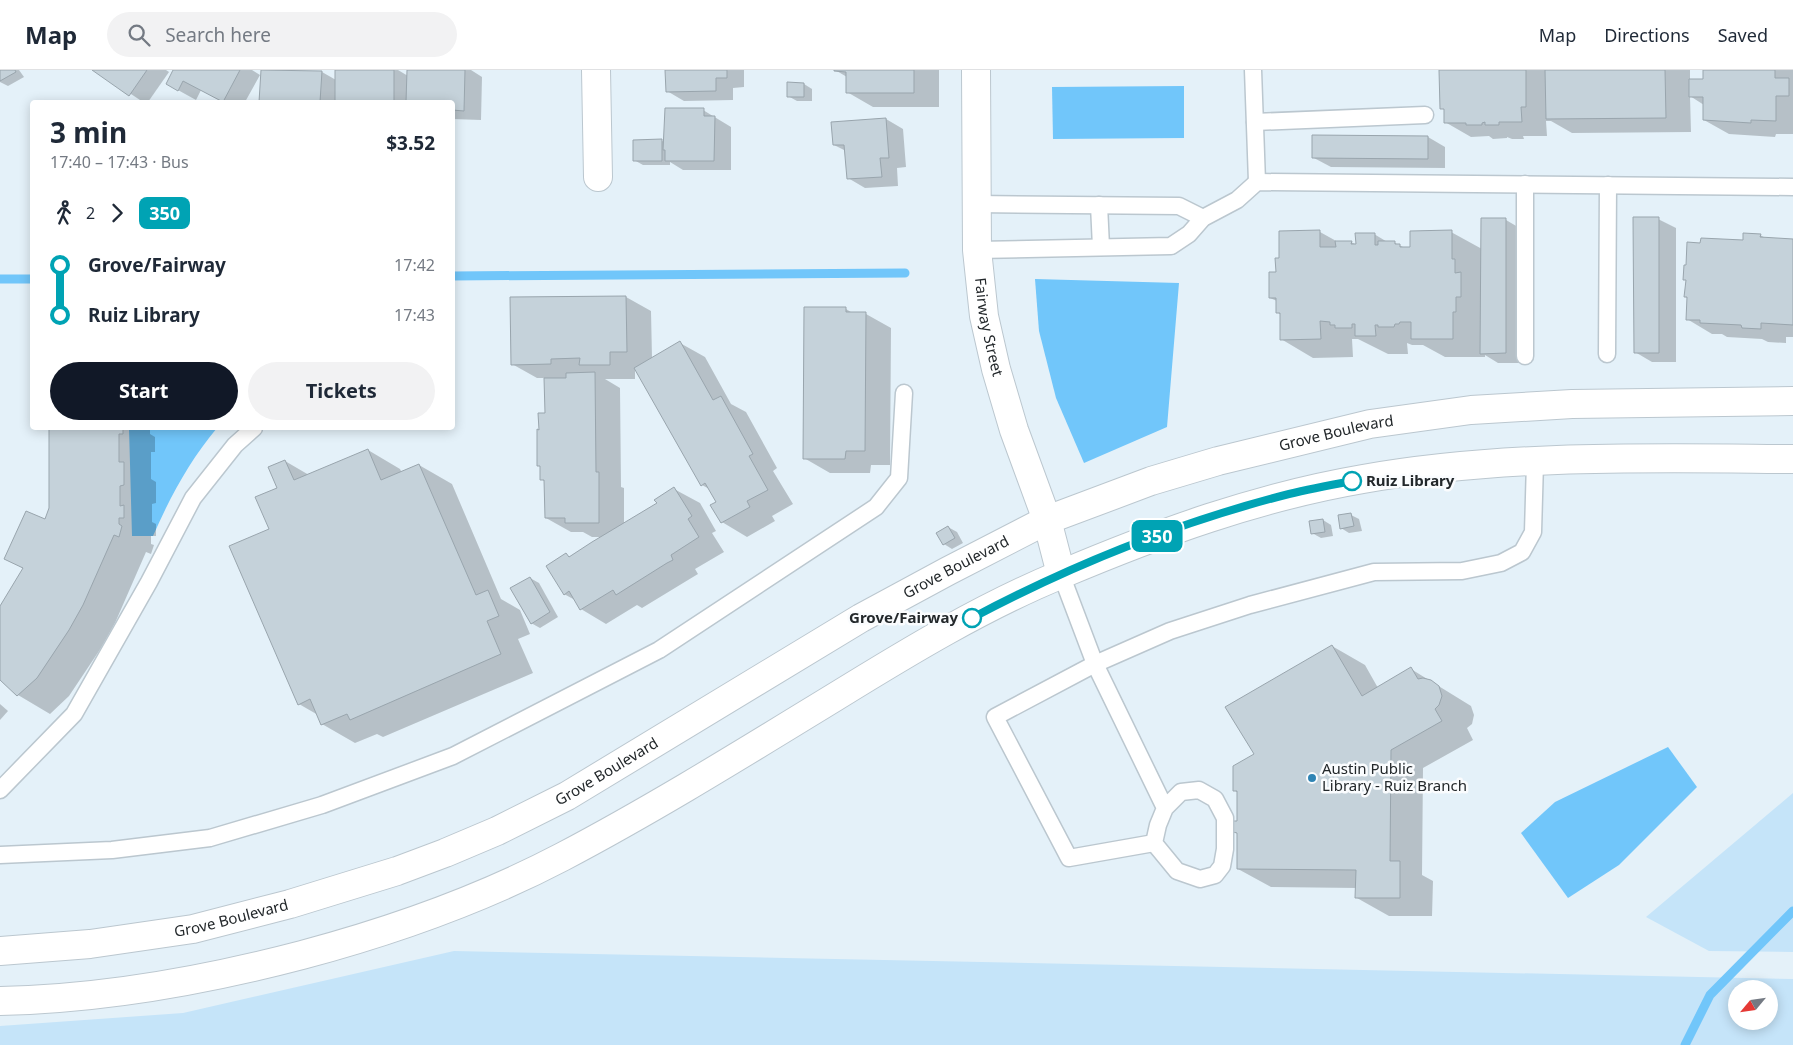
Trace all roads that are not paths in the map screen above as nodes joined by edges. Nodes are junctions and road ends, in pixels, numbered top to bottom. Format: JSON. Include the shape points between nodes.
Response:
{"nodes":[{"id":1,"x":596,"y":70,"type":"edge"},
{"id":2,"x":976,"y":70,"type":"edge"},
{"id":3,"x":1253,"y":70,"type":"edge"},
{"id":4,"x":1425,"y":115,"type":"dead end"},
{"id":5,"x":1255,"y":122,"type":"junction"},
{"id":6,"x":598,"y":177,"type":"dead end"},
{"id":7,"x":1257,"y":182,"type":"junction"},
{"id":8,"x":1526,"y":184,"type":"junction"},
{"id":9,"x":1608,"y":185,"type":"junction"},
{"id":10,"x":1793,"y":186,"type":"edge"},
{"id":11,"x":976,"y":204,"type":"junction"},
{"id":12,"x":1099,"y":205,"type":"junction"},
{"id":13,"x":1203,"y":218,"type":"junction"},
{"id":14,"x":1101,"y":248,"type":"junction"},
{"id":15,"x":977,"y":250,"type":"junction"},
{"id":16,"x":1607,"y":354,"type":"dead end"},
{"id":17,"x":1526,"y":356,"type":"dead end"},
{"id":18,"x":904,"y":393,"type":"dead end"},
{"id":19,"x":1793,"y":401,"type":"edge"},
{"id":20,"x":252,"y":430,"type":"edge"},
{"id":21,"x":1793,"y":459,"type":"edge"},
{"id":22,"x":1536,"y":462,"type":"junction"},
{"id":23,"x":1047,"y":520,"type":"junction"},
{"id":24,"x":1061,"y":574,"type":"junction"},
{"id":25,"x":1095,"y":664,"type":"junction"},
{"id":26,"x":0,"y":790,"type":"edge"},
{"id":27,"x":1165,"y":808,"type":"junction"},
{"id":28,"x":1154,"y":844,"type":"junction"},
{"id":29,"x":0,"y":855,"type":"edge"},
{"id":30,"x":0,"y":951,"type":"edge"},
{"id":31,"x":0,"y":1001,"type":"edge"}],
"edges":[{"from":1,"to":6,"type":"street"},
{"from":2,"to":11,"type":"street","name":"Fairway Street"},
{"from":3,"to":5,"type":"lane"},
{"from":4,"to":5,"type":"lane"},
{"from":5,"to":7,"type":"lane"},
{"from":7,"to":8,"type":"lane"},
{"from":7,"to":13,"type":"lane","via":[[1237,200]]},
{"from":8,"to":9,"type":"lane"},
{"from":8,"to":17,"type":"lane"},
{"from":9,"to":10,"type":"lane"},
{"from":9,"to":16,"type":"lane"},
{"from":11,"to":12,"type":"lane"},
{"from":11,"to":15,"type":"street","name":"Fairway Street"},
{"from":12,"to":13,"type":"lane","via":[[1179,206]]},
{"from":12,"to":14,"type":"lane"},
{"from":13,"to":14,"type":"lane","via":[[1190,234],[1171,246]]},
{"from":14,"to":15,"type":"lane"},
{"from":15,"to":23,"type":"street","name":"Fairway Street","via":[[984,316],[996,369]]},
{"from":18,"to":29,"type":"lane","via":[[899,478],[876,507],[659,650],[561,701],[453,756],[322,805],[210,838],[112,850]]},
{"from":19,"to":23,"type":"street","name":"Grove Boulevard","via":[[1572,404],[1471,410],[1370,424],[1193,468]]},
{"from":20,"to":26,"type":"lane","via":[[235,445],[193,498],[74,714]]},
{"from":21,"to":22,"type":"street","via":[[1596,458]]},
{"from":22,"to":24,"type":"street","via":[[1444,468],[1362,479],[1290,494],[1168,531]]},
{"from":22,"to":25,"type":"lane","via":[[1533,532],[1522,552],[1501,563],[1462,571],[1374,572],[1170,631]]},
{"from":23,"to":24,"type":"street","name":"Fairway Street"},
{"from":23,"to":30,"type":"street","name":"Grove Boulevard","via":[[862,618],[566,796],[489,835],[397,871],[193,929],[90,944]]},
{"from":24,"to":25,"type":"lane"},
{"from":24,"to":31,"type":"street","via":[[917,646],[626,822],[490,892],[352,942],[223,975],[91,996]]},
{"from":25,"to":27,"type":"lane"},
{"from":25,"to":28,"type":"lane","via":[[995,716],[1069,858]]},
{"from":27,"to":28,"type":"lane"},
{"from":27,"to":28,"type":"lane","via":[[1181,792],[1199,790],[1215,799],[1225,818],[1222,866],[1215,875],[1200,879],[1177,871]]}]}
